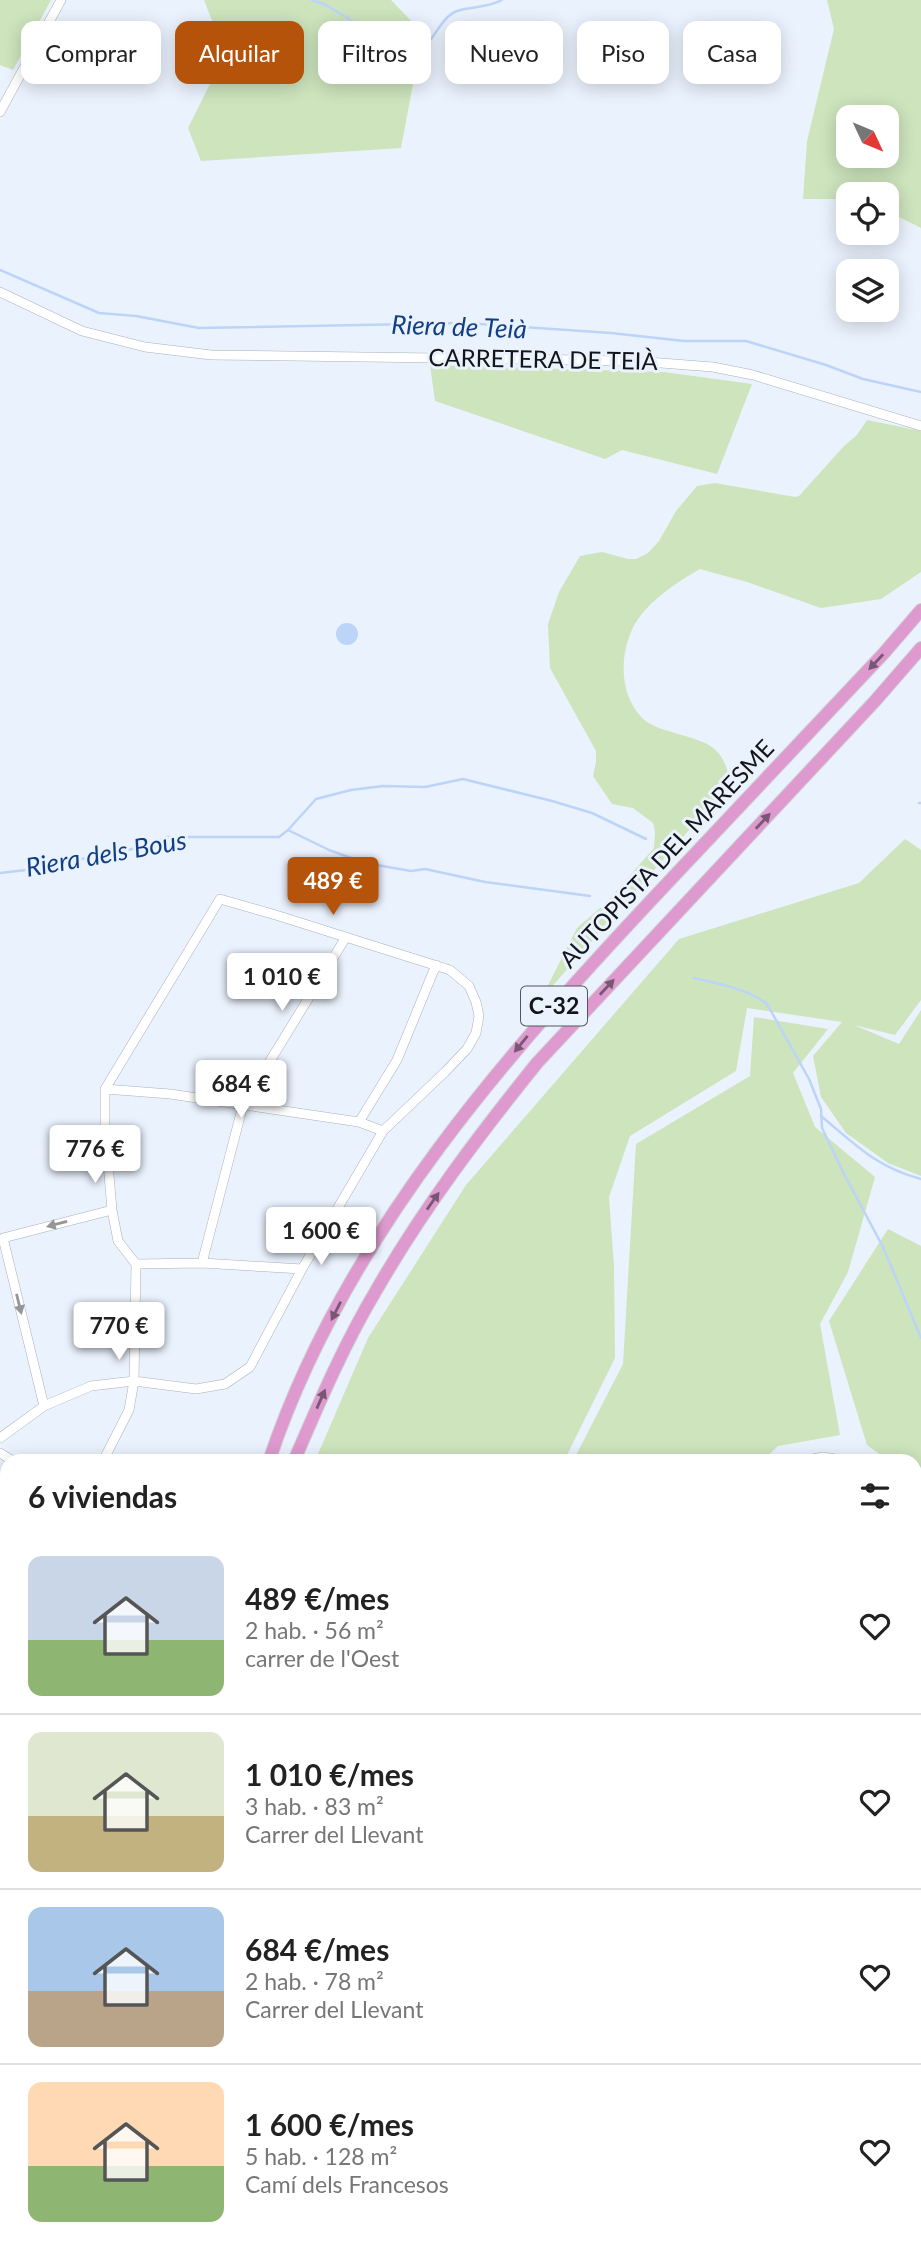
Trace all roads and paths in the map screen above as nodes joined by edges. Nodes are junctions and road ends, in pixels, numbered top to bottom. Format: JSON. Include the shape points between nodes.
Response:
{"nodes":[{"id":1,"x":61,"y":0,"type":"edge"},
{"id":2,"x":0,"y":111,"type":"edge"},
{"id":3,"x":0,"y":292,"type":"edge"},
{"id":4,"x":921,"y":426,"type":"edge"},
{"id":5,"x":921,"y":610,"type":"edge"},
{"id":6,"x":921,"y":648,"type":"edge"},
{"id":7,"x":346,"y":937,"type":"junction"},
{"id":8,"x":436,"y":965,"type":"junction"},
{"id":9,"x":105,"y":1089,"type":"junction"},
{"id":10,"x":243,"y":1105,"type":"junction"},
{"id":11,"x":359,"y":1122,"type":"junction"},
{"id":12,"x":383,"y":1131,"type":"junction"},
{"id":13,"x":112,"y":1210,"type":"junction"},
{"id":14,"x":202,"y":1263,"type":"junction"},
{"id":15,"x":136,"y":1264,"type":"junction"},
{"id":16,"x":302,"y":1269,"type":"junction"},
{"id":17,"x":134,"y":1381,"type":"junction"},
{"id":18,"x":44,"y":1406,"type":"junction"},
{"id":19,"x":0,"y":1438,"type":"edge"},
{"id":20,"x":107,"y":1454,"type":"edge"},
{"id":21,"x":272,"y":1454,"type":"edge"},
{"id":22,"x":297,"y":1454,"type":"edge"}],
"edges":[{"from":1,"to":2,"type":"street"},
{"from":3,"to":4,"type":"street","name":"CARRETERA DE TEIÀ","via":[[82,331],[145,347],[211,355],[584,360],[713,367],[753,374]]},
{"from":5,"to":21,"type":"highway","name":"AUTOPISTA DEL MARESME","number":"C-32","one_way":true,"via":[[527,1035],[476,1100],[352,1280],[304,1372]]},
{"from":22,"to":6,"type":"highway","name":"AUTOPISTA DEL MARESME","number":"C-32","one_way":true,"via":[[336,1365],[377,1289],[494,1116],[554,1044]]},
{"from":7,"to":8,"type":"street"},
{"from":7,"to":9,"type":"street","via":[[220,899]]},
{"from":7,"to":10,"type":"street"},
{"from":8,"to":11,"type":"street","via":[[397,1060]]},
{"from":8,"to":12,"type":"street","via":[[469,986],[479,1016],[476,1034],[446,1072]]},
{"from":9,"to":10,"type":"street"},
{"from":9,"to":13,"type":"street"},
{"from":10,"to":11,"type":"street"},
{"from":10,"to":14,"type":"street"},
{"from":11,"to":12,"type":"street"},
{"from":12,"to":16,"type":"street"},
{"from":13,"to":15,"type":"street","via":[[118,1241]]},
{"from":13,"to":18,"type":"street","one_way":true,"via":[[3,1238]]},
{"from":14,"to":15,"type":"street"},
{"from":14,"to":16,"type":"street"},
{"from":15,"to":17,"type":"street"},
{"from":16,"to":17,"type":"street","via":[[250,1367],[225,1384],[196,1389]]},
{"from":17,"to":18,"type":"street","via":[[91,1385]]},
{"from":17,"to":20,"type":"street","via":[[129,1410]]},
{"from":18,"to":19,"type":"street"}]}
